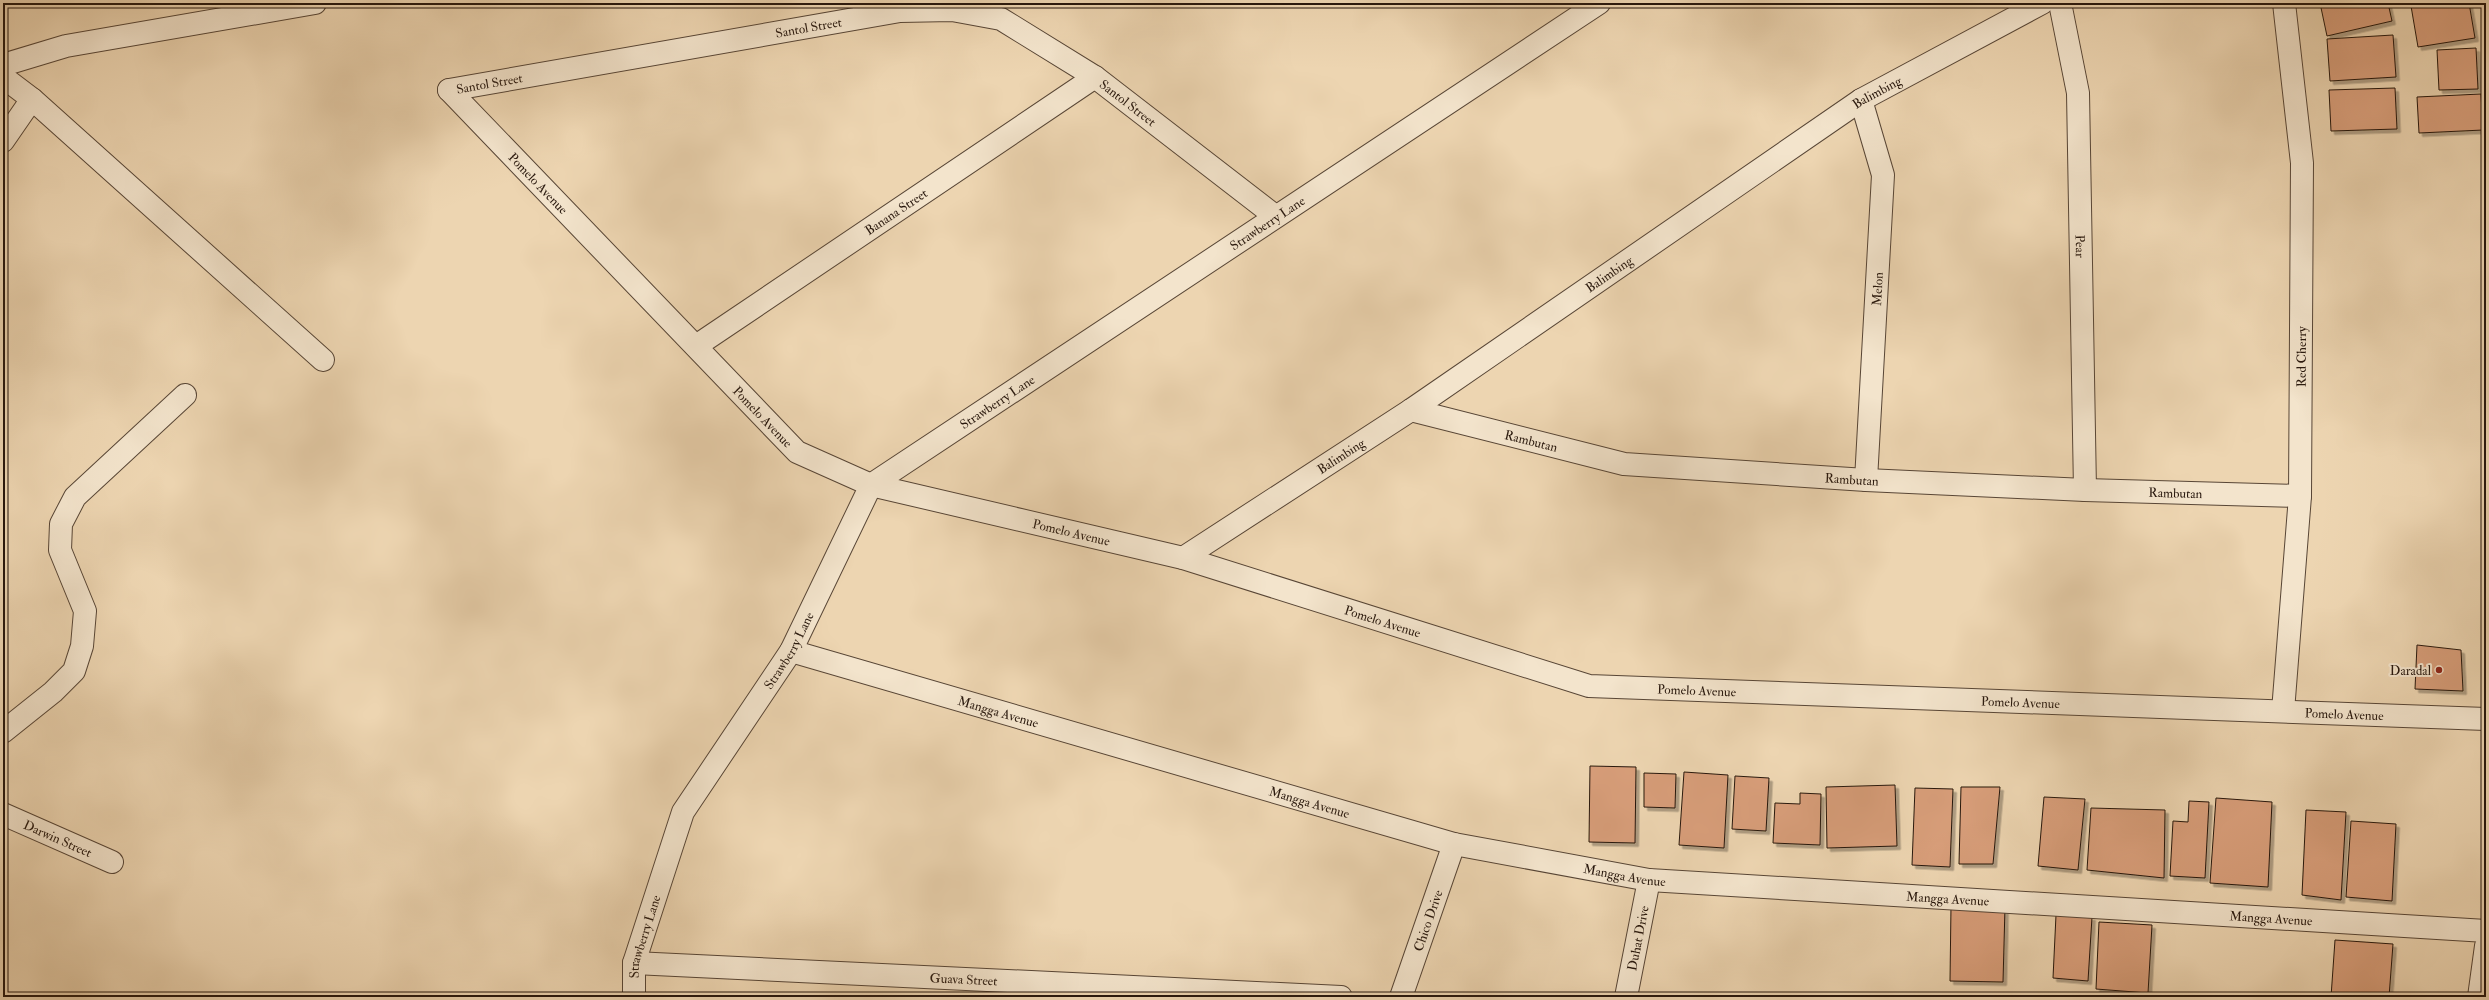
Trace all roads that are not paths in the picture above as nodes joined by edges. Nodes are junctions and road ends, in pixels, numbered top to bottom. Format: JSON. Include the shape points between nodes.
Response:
{"nodes":[{"id":1,"x":315,"y":3,"type":"edge"},
{"id":2,"x":1599,"y":3,"type":"edge"},
{"id":3,"x":2042,"y":3,"type":"edge"},
{"id":4,"x":2060,"y":3,"type":"edge"},
{"id":5,"x":2284,"y":3,"type":"edge"},
{"id":6,"x":3,"y":65,"type":"edge"},
{"id":7,"x":3,"y":77,"type":"edge"},
{"id":8,"x":1096,"y":77,"type":"junction"},
{"id":9,"x":449,"y":90,"type":"joint"},
{"id":10,"x":32,"y":99,"type":"junction"},
{"id":11,"x":1861,"y":100,"type":"junction"},
{"id":12,"x":3,"y":141,"type":"edge"},
{"id":13,"x":1275,"y":216,"type":"junction"},
{"id":14,"x":696,"y":346,"type":"junction"},
{"id":15,"x":323,"y":360,"type":"dead end"},
{"id":16,"x":185,"y":395,"type":"dead end"},
{"id":17,"x":1411,"y":410,"type":"junction"},
{"id":18,"x":1866,"y":480,"type":"junction"},
{"id":19,"x":871,"y":485,"type":"junction"},
{"id":20,"x":2085,"y":490,"type":"junction"},
{"id":21,"x":2300,"y":496,"type":"junction"},
{"id":22,"x":1183,"y":558,"type":"junction"},
{"id":23,"x":791,"y":650,"type":"junction"},
{"id":24,"x":2284,"y":712,"type":"junction"},
{"id":25,"x":2486,"y":719,"type":"edge"},
{"id":26,"x":3,"y":732,"type":"edge"},
{"id":27,"x":3,"y":814,"type":"edge"},
{"id":28,"x":1454,"y":844,"type":"junction"},
{"id":29,"x":112,"y":862,"type":"dead end"},
{"id":30,"x":1649,"y":880,"type":"junction"},
{"id":31,"x":2486,"y":931,"type":"edge"},
{"id":32,"x":2486,"y":946,"type":"edge"},
{"id":33,"x":634,"y":963,"type":"junction"},
{"id":34,"x":634,"y":997,"type":"edge"},
{"id":35,"x":1341,"y":997,"type":"edge"},
{"id":36,"x":1401,"y":997,"type":"edge"},
{"id":37,"x":1626,"y":997,"type":"edge"},
{"id":38,"x":2479,"y":997,"type":"edge"}],
"edges":[{"from":1,"to":6,"type":"street","via":[[66,46]]},
{"from":2,"to":13,"type":"street","name":"Strawberry Lane"},
{"from":3,"to":11,"type":"street","name":"Balimbing"},
{"from":4,"to":20,"type":"street","name":"Pear","via":[[2078,92]]},
{"from":5,"to":21,"type":"street","name":"Red Cherry","via":[[2302,163]]},
{"from":7,"to":10,"type":"street"},
{"from":8,"to":9,"type":"street","name":"Santol Street","via":[[1001,19],[952,10],[900,11]]},
{"from":8,"to":13,"type":"street","name":"Santol Street"},
{"from":8,"to":14,"type":"street","name":"Banana Street"},
{"from":9,"to":14,"type":"street","name":"Pomelo Avenue"},
{"from":10,"to":12,"type":"street"},
{"from":10,"to":15,"type":"street"},
{"from":11,"to":17,"type":"street","name":"Balimbing"},
{"from":11,"to":18,"type":"street","name":"Melon","via":[[1883,175]]},
{"from":13,"to":19,"type":"street","name":"Strawberry Lane"},
{"from":14,"to":19,"type":"street","name":"Pomelo Avenue","via":[[797,452]]},
{"from":16,"to":26,"type":"street","via":[[75,497],[61,524],[60,550],[85,611],[82,646],[74,671],[53,692]]},
{"from":17,"to":18,"type":"street","name":"Rambutan","via":[[1624,464]]},
{"from":17,"to":22,"type":"street","name":"Balimbing"},
{"from":18,"to":20,"type":"street","name":"Rambutan"},
{"from":19,"to":22,"type":"street","name":"Pomelo Avenue"},
{"from":19,"to":23,"type":"street","name":"Strawberry Lane"},
{"from":20,"to":21,"type":"street","name":"Rambutan"},
{"from":21,"to":24,"type":"street","name":"Red Cherry"},
{"from":22,"to":24,"type":"street","name":"Pomelo Avenue","via":[[1589,686]]},
{"from":23,"to":28,"type":"street","name":"Mangga Avenue"},
{"from":23,"to":33,"type":"street","name":"Strawberry Lane","via":[[683,812]]},
{"from":24,"to":25,"type":"street","name":"Pomelo Avenue"},
{"from":27,"to":29,"type":"street","name":"Darwin Street"},
{"from":28,"to":30,"type":"street","name":"Mangga Avenue"},
{"from":28,"to":36,"type":"street","name":"Chico Drive"},
{"from":30,"to":31,"type":"street","name":"Mangga Avenue"},
{"from":30,"to":37,"type":"street","name":"Duhat Drive"},
{"from":32,"to":38,"type":"street"},
{"from":33,"to":34,"type":"street","name":"Strawberry Lane"},
{"from":33,"to":35,"type":"street","name":"Guava Street"}]}
